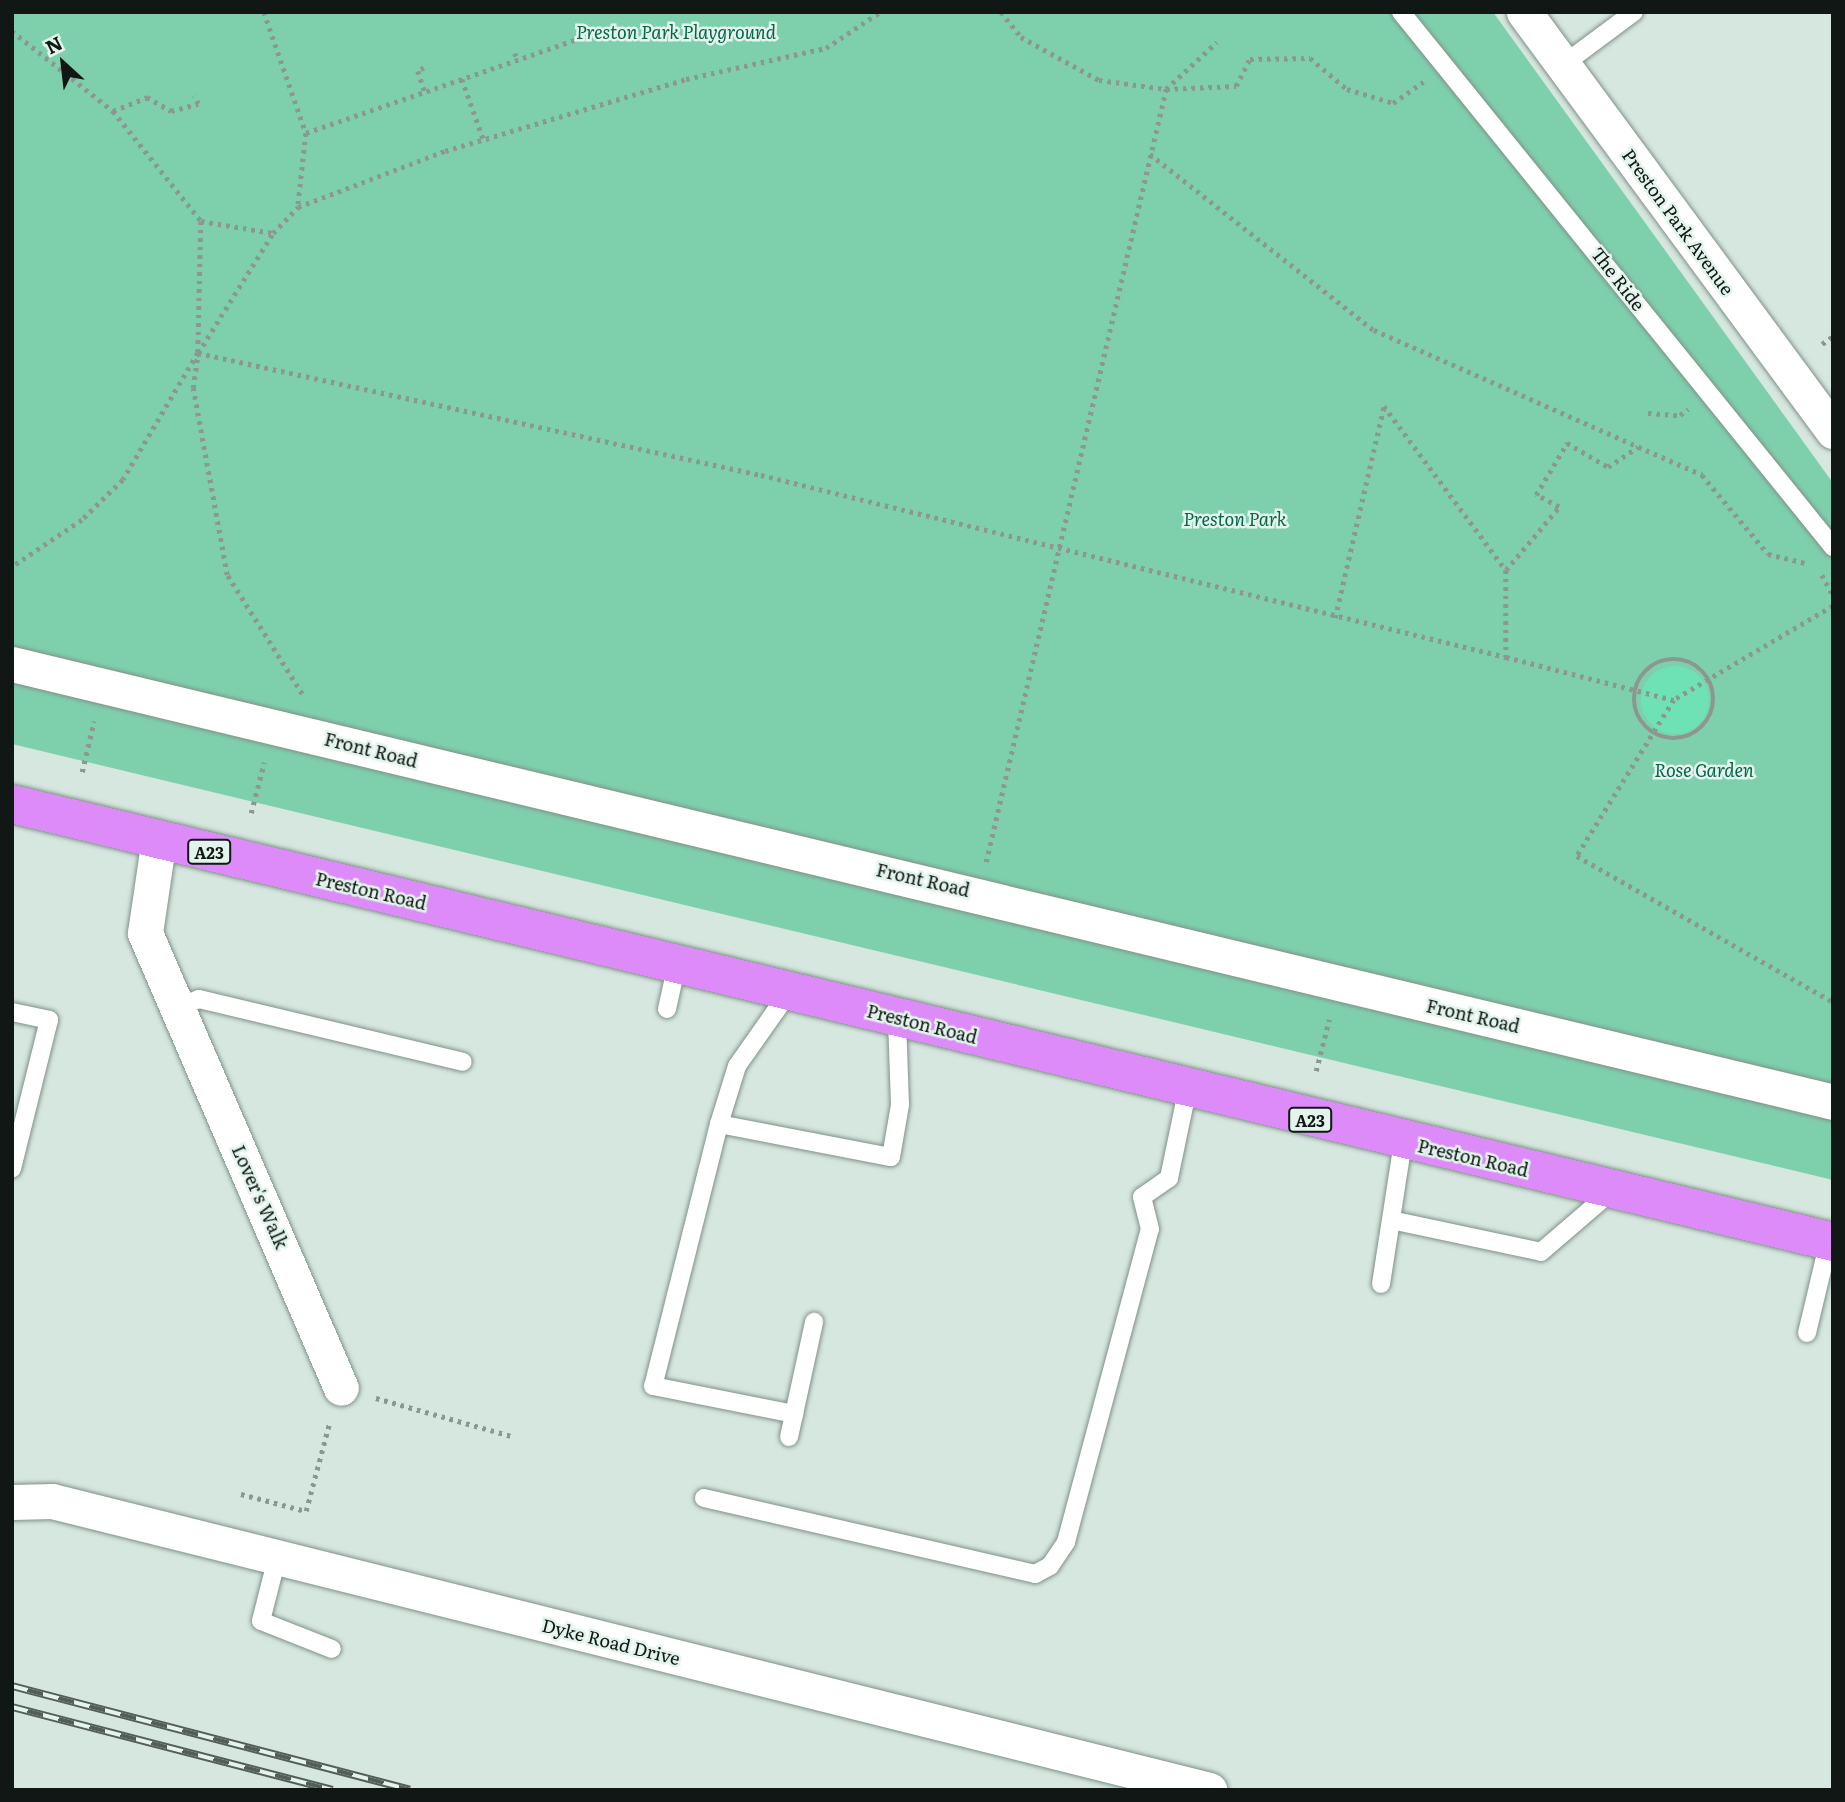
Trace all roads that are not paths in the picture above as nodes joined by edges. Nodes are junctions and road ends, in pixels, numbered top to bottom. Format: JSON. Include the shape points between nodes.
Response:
{"nodes":[{"id":1,"x":1401,"y":12,"type":"edge"},
{"id":2,"x":1524,"y":12,"type":"edge"},
{"id":3,"x":1634,"y":12,"type":"edge"},
{"id":4,"x":1563,"y":65,"type":"junction"},
{"id":5,"x":1833,"y":431,"type":"edge"},
{"id":6,"x":1833,"y":547,"type":"edge"},
{"id":7,"x":12,"y":664,"type":"edge"},
{"id":8,"x":12,"y":804,"type":"edge"},
{"id":9,"x":159,"y":838,"type":"junction"},
{"id":10,"x":677,"y":964,"type":"junction"},
{"id":11,"x":789,"y":992,"type":"junction"},
{"id":12,"x":178,"y":1007,"type":"junction"},
{"id":13,"x":667,"y":1009,"type":"dead end"},
{"id":14,"x":12,"y":1012,"type":"edge"},
{"id":15,"x":897,"y":1018,"type":"junction"},
{"id":16,"x":463,"y":1062,"type":"dead end"},
{"id":17,"x":1187,"y":1092,"type":"junction"},
{"id":18,"x":1833,"y":1102,"type":"edge"},
{"id":19,"x":719,"y":1124,"type":"junction"},
{"id":20,"x":1403,"y":1142,"type":"junction"},
{"id":21,"x":12,"y":1168,"type":"edge"},
{"id":22,"x":1612,"y":1191,"type":"junction"},
{"id":23,"x":1391,"y":1220,"type":"junction"},
{"id":24,"x":1831,"y":1242,"type":"edge"},
{"id":25,"x":1381,"y":1284,"type":"dead end"},
{"id":26,"x":814,"y":1322,"type":"dead end"},
{"id":27,"x":1807,"y":1333,"type":"dead end"},
{"id":28,"x":337,"y":1398,"type":"road end"},
{"id":29,"x":794,"y":1414,"type":"junction"},
{"id":30,"x":789,"y":1437,"type":"dead end"},
{"id":31,"x":704,"y":1498,"type":"dead end"},
{"id":32,"x":12,"y":1502,"type":"edge"},
{"id":33,"x":277,"y":1558,"type":"junction"},
{"id":34,"x":332,"y":1649,"type":"dead end"},
{"id":35,"x":1209,"y":1790,"type":"edge"}],
"edges":[{"from":1,"to":6,"type":"lane","name":"The Ride"},
{"from":2,"to":4,"type":"street","name":"Preston Park Avenue"},
{"from":3,"to":4,"type":"lane"},
{"from":4,"to":5,"type":"street","name":"Preston Park Avenue"},
{"from":7,"to":18,"type":"street","name":"Front Road"},
{"from":8,"to":9,"type":"highway","name":"Preston Road","number":"A23"},
{"from":9,"to":10,"type":"highway","name":"Preston Road","number":"A23"},
{"from":9,"to":12,"type":"street","name":"Lover's Walk","via":[[145,933]]},
{"from":10,"to":11,"type":"highway","name":"Preston Road","number":"A23"},
{"from":10,"to":13,"type":"lane"},
{"from":11,"to":15,"type":"highway","name":"Preston Road","number":"A23"},
{"from":11,"to":19,"type":"lane","via":[[737,1066]]},
{"from":12,"to":16,"type":"lane","via":[[200,999]]},
{"from":12,"to":28,"type":"street","name":"Lover's Walk"},
{"from":14,"to":21,"type":"lane","via":[[49,1020]]},
{"from":15,"to":17,"type":"highway","name":"Preston Road","number":"A23"},
{"from":15,"to":19,"type":"lane","via":[[900,1105],[891,1157]]},
{"from":17,"to":20,"type":"highway","name":"Preston Road","number":"A23"},
{"from":17,"to":31,"type":"lane","via":[[1169,1178],[1142,1196],[1150,1229],[1066,1542],[1050,1566],[1035,1574]]},
{"from":19,"to":29,"type":"lane","via":[[653,1386]]},
{"from":20,"to":22,"type":"highway","name":"Preston Road","number":"A23"},
{"from":20,"to":23,"type":"lane"},
{"from":22,"to":23,"type":"lane","via":[[1541,1252]]},
{"from":22,"to":24,"type":"highway","name":"Preston Road","number":"A23"},
{"from":23,"to":25,"type":"lane"},
{"from":24,"to":27,"type":"lane"},
{"from":26,"to":29,"type":"lane"},
{"from":29,"to":30,"type":"lane"},
{"from":32,"to":33,"type":"street","name":"Dyke Road Drive","via":[[52,1501]]},
{"from":33,"to":34,"type":"lane","via":[[261,1621]]},
{"from":33,"to":35,"type":"street","name":"Dyke Road Drive"}]}
